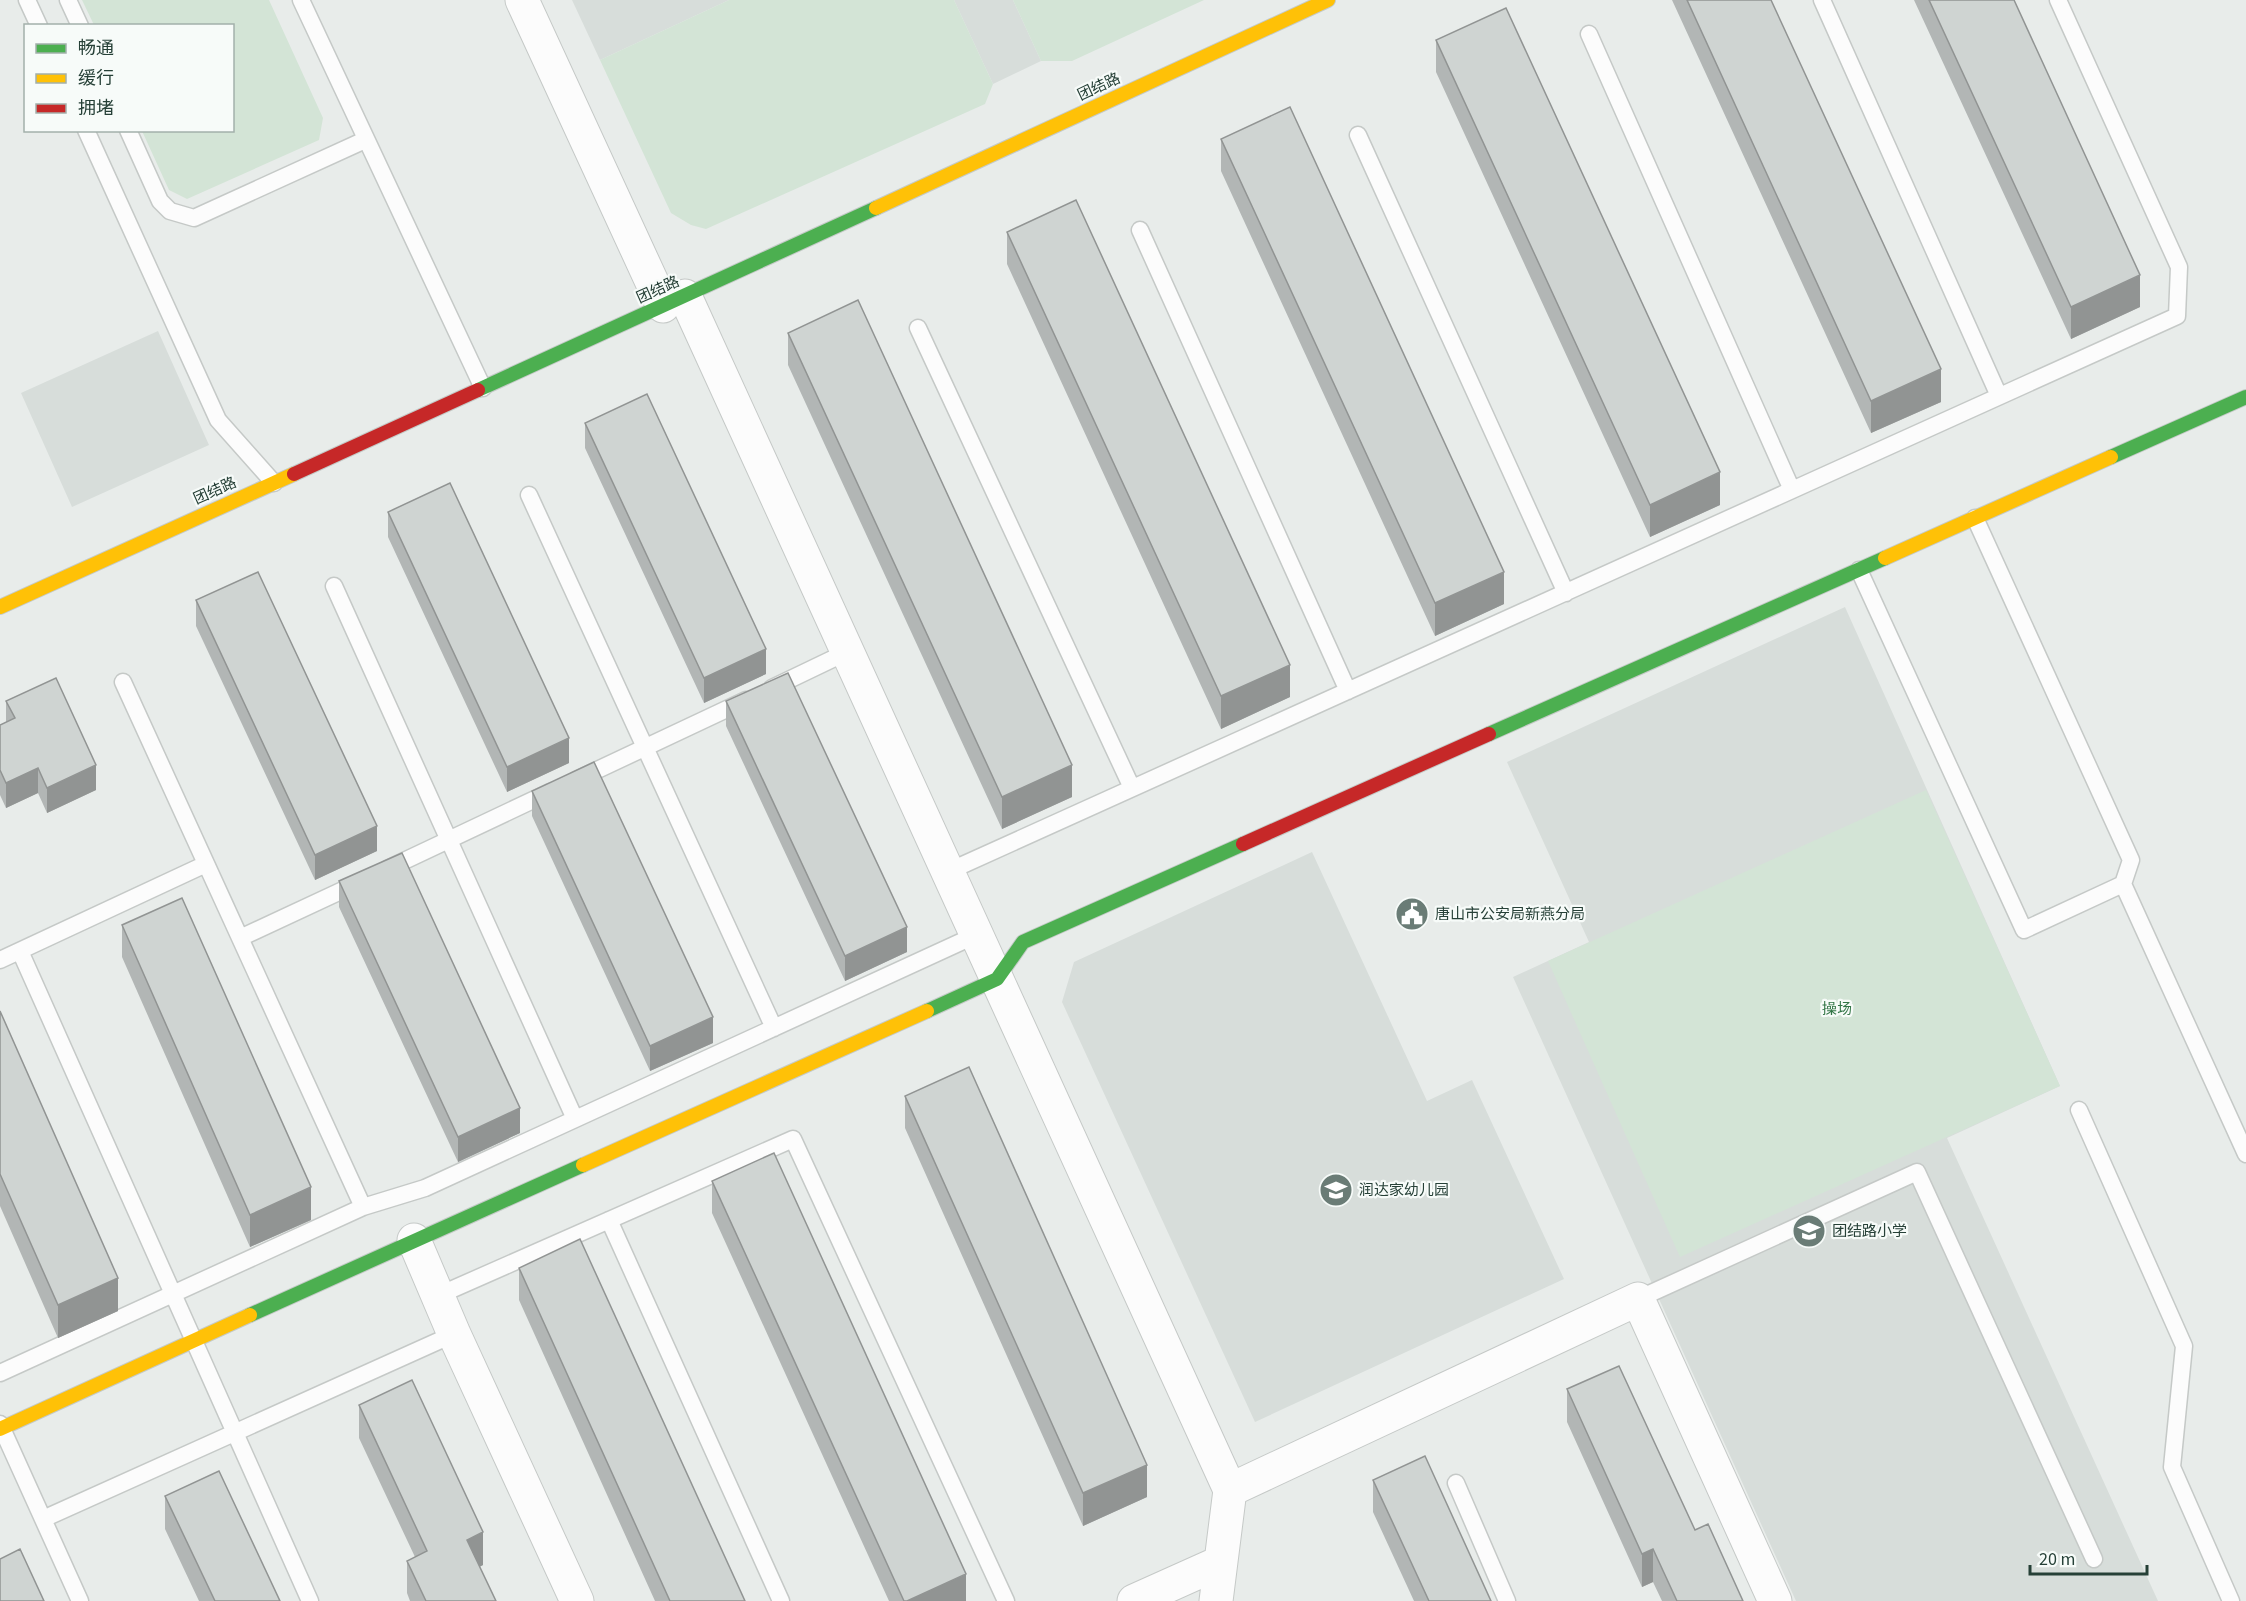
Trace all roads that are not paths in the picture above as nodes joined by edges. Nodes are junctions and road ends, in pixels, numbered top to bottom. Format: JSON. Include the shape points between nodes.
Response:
{"nodes":[{"id":1,"x":27,"y":0,"type":"edge"},
{"id":2,"x":68,"y":0,"type":"edge"},
{"id":3,"x":301,"y":0,"type":"edge"},
{"id":4,"x":522,"y":0,"type":"edge"},
{"id":5,"x":1328,"y":0,"type":"edge"},
{"id":6,"x":1822,"y":0,"type":"edge"},
{"id":7,"x":2058,"y":0,"type":"edge"},
{"id":8,"x":38,"y":24,"type":"edge"},
{"id":9,"x":79,"y":24,"type":"edge"},
{"id":10,"x":1589,"y":34,"type":"dead end"},
{"id":11,"x":87,"y":132,"type":"edge"},
{"id":12,"x":129,"y":132,"type":"edge"},
{"id":13,"x":1358,"y":135,"type":"dead end"},
{"id":14,"x":365,"y":140,"type":"junction"},
{"id":15,"x":1140,"y":230,"type":"dead end"},
{"id":16,"x":674,"y":301,"type":"junction"},
{"id":17,"x":918,"y":328,"type":"dead end"},
{"id":18,"x":483,"y":388,"type":"junction"},
{"id":19,"x":1999,"y":396,"type":"junction"},
{"id":20,"x":2246,"y":397,"type":"edge"},
{"id":21,"x":274,"y":483,"type":"junction"},
{"id":22,"x":1792,"y":490,"type":"junction"},
{"id":23,"x":529,"y":495,"type":"dead end"},
{"id":24,"x":1975,"y":518,"type":"junction"},
{"id":25,"x":1858,"y":570,"type":"junction"},
{"id":26,"x":334,"y":586,"type":"dead end"},
{"id":27,"x":1566,"y":592,"type":"junction"},
{"id":28,"x":0,"y":607,"type":"edge"},
{"id":29,"x":847,"y":652,"type":"junction"},
{"id":30,"x":123,"y":682,"type":"dead end"},
{"id":31,"x":1348,"y":691,"type":"junction"},
{"id":32,"x":645,"y":747,"type":"junction"},
{"id":33,"x":1132,"y":788,"type":"junction"},
{"id":34,"x":449,"y":840,"type":"junction"},
{"id":35,"x":206,"y":864,"type":"junction"},
{"id":36,"x":948,"y":872,"type":"junction"},
{"id":37,"x":2123,"y":884,"type":"junction"},
{"id":38,"x":976,"y":935,"type":"junction"},
{"id":39,"x":240,"y":938,"type":"junction"},
{"id":40,"x":20,"y":951,"type":"junction"},
{"id":41,"x":0,"y":960,"type":"edge"},
{"id":42,"x":997,"y":980,"type":"junction"},
{"id":43,"x":774,"y":1028,"type":"junction"},
{"id":44,"x":2079,"y":1110,"type":"dead end"},
{"id":45,"x":575,"y":1119,"type":"junction"},
{"id":46,"x":2246,"y":1154,"type":"edge"},
{"id":47,"x":363,"y":1207,"type":"junction"},
{"id":48,"x":609,"y":1220,"type":"junction"},
{"id":49,"x":414,"y":1240,"type":"junction"},
{"id":50,"x":173,"y":1294,"type":"junction"},
{"id":51,"x":437,"y":1296,"type":"junction"},
{"id":52,"x":1638,"y":1299,"type":"junction"},
{"id":53,"x":454,"y":1334,"type":"junction"},
{"id":54,"x":194,"y":1341,"type":"junction"},
{"id":55,"x":0,"y":1373,"type":"edge"},
{"id":56,"x":1,"y":1427,"type":"edge"},
{"id":57,"x":234,"y":1433,"type":"junction"},
{"id":58,"x":1456,"y":1483,"type":"dead end"},
{"id":59,"x":1230,"y":1490,"type":"junction"},
{"id":60,"x":43,"y":1519,"type":"junction"},
{"id":61,"x":2094,"y":1559,"type":"dead end"},
{"id":62,"x":1221,"y":1562,"type":"junction"},
{"id":63,"x":80,"y":1601,"type":"edge"},
{"id":64,"x":310,"y":1601,"type":"edge"},
{"id":65,"x":577,"y":1601,"type":"edge"},
{"id":66,"x":781,"y":1601,"type":"edge"},
{"id":67,"x":1006,"y":1601,"type":"edge"},
{"id":68,"x":1134,"y":1601,"type":"edge"},
{"id":69,"x":1216,"y":1601,"type":"edge"},
{"id":70,"x":1507,"y":1601,"type":"edge"},
{"id":71,"x":1774,"y":1601,"type":"edge"},
{"id":72,"x":2231,"y":1601,"type":"edge"}],
"edges":[{"from":1,"to":8,"type":"lane"},
{"from":2,"to":9,"type":"lane"},
{"from":3,"to":14,"type":"lane"},
{"from":4,"to":16,"type":"street"},
{"from":5,"to":16,"type":"street","name":"团结路"},
{"from":6,"to":19,"type":"lane"},
{"from":7,"to":19,"type":"lane","via":[[2179,267],[2177,316]]},
{"from":10,"to":22,"type":"lane"},
{"from":11,"to":21,"type":"lane","via":[[218,420]]},
{"from":12,"to":14,"type":"lane","via":[[159,201],[170,211],[194,218]]},
{"from":13,"to":27,"type":"lane"},
{"from":14,"to":18,"type":"lane"},
{"from":15,"to":31,"type":"lane"},
{"from":16,"to":18,"type":"street","name":"团结路"},
{"from":16,"to":29,"type":"street"},
{"from":17,"to":33,"type":"lane"},
{"from":18,"to":21,"type":"street","name":"团结路"},
{"from":19,"to":22,"type":"lane"},
{"from":20,"to":24,"type":"street"},
{"from":21,"to":28,"type":"street","name":"团结路"},
{"from":22,"to":27,"type":"lane"},
{"from":23,"to":32,"type":"lane"},
{"from":24,"to":25,"type":"street"},
{"from":24,"to":37,"type":"lane","via":[[2131,860]]},
{"from":25,"to":37,"type":"lane","via":[[2024,930]]},
{"from":25,"to":42,"type":"street","via":[[1023,942]]},
{"from":26,"to":34,"type":"lane"},
{"from":27,"to":31,"type":"lane"},
{"from":29,"to":32,"type":"lane"},
{"from":29,"to":36,"type":"street"},
{"from":30,"to":35,"type":"lane"},
{"from":31,"to":33,"type":"lane"},
{"from":32,"to":34,"type":"lane"},
{"from":32,"to":43,"type":"lane"},
{"from":33,"to":36,"type":"lane"},
{"from":34,"to":39,"type":"lane"},
{"from":34,"to":45,"type":"lane"},
{"from":35,"to":39,"type":"lane"},
{"from":35,"to":40,"type":"lane"},
{"from":36,"to":38,"type":"street"},
{"from":37,"to":46,"type":"lane"},
{"from":38,"to":42,"type":"street"},
{"from":38,"to":43,"type":"lane"},
{"from":39,"to":47,"type":"lane"},
{"from":40,"to":41,"type":"lane"},
{"from":40,"to":50,"type":"lane"},
{"from":42,"to":49,"type":"street"},
{"from":42,"to":59,"type":"street"},
{"from":43,"to":45,"type":"lane"},
{"from":44,"to":72,"type":"lane","via":[[2184,1346],[2172,1467]]},
{"from":45,"to":47,"type":"lane","via":[[425,1188]]},
{"from":47,"to":50,"type":"lane"},
{"from":48,"to":51,"type":"lane"},
{"from":48,"to":66,"type":"lane"},
{"from":48,"to":67,"type":"lane","via":[[793,1138]]},
{"from":49,"to":51,"type":"street"},
{"from":49,"to":54,"type":"street"},
{"from":50,"to":54,"type":"lane"},
{"from":50,"to":55,"type":"lane"},
{"from":51,"to":53,"type":"street"},
{"from":52,"to":59,"type":"street"},
{"from":52,"to":61,"type":"lane","via":[[1917,1172]]},
{"from":52,"to":71,"type":"street"},
{"from":53,"to":57,"type":"lane"},
{"from":53,"to":65,"type":"street"},
{"from":54,"to":56,"type":"street"},
{"from":54,"to":57,"type":"lane"},
{"from":56,"to":60,"type":"lane"},
{"from":57,"to":60,"type":"lane"},
{"from":57,"to":64,"type":"lane"},
{"from":58,"to":70,"type":"lane"},
{"from":59,"to":62,"type":"street"},
{"from":60,"to":63,"type":"lane"},
{"from":62,"to":68,"type":"street"},
{"from":62,"to":69,"type":"street"}]}
